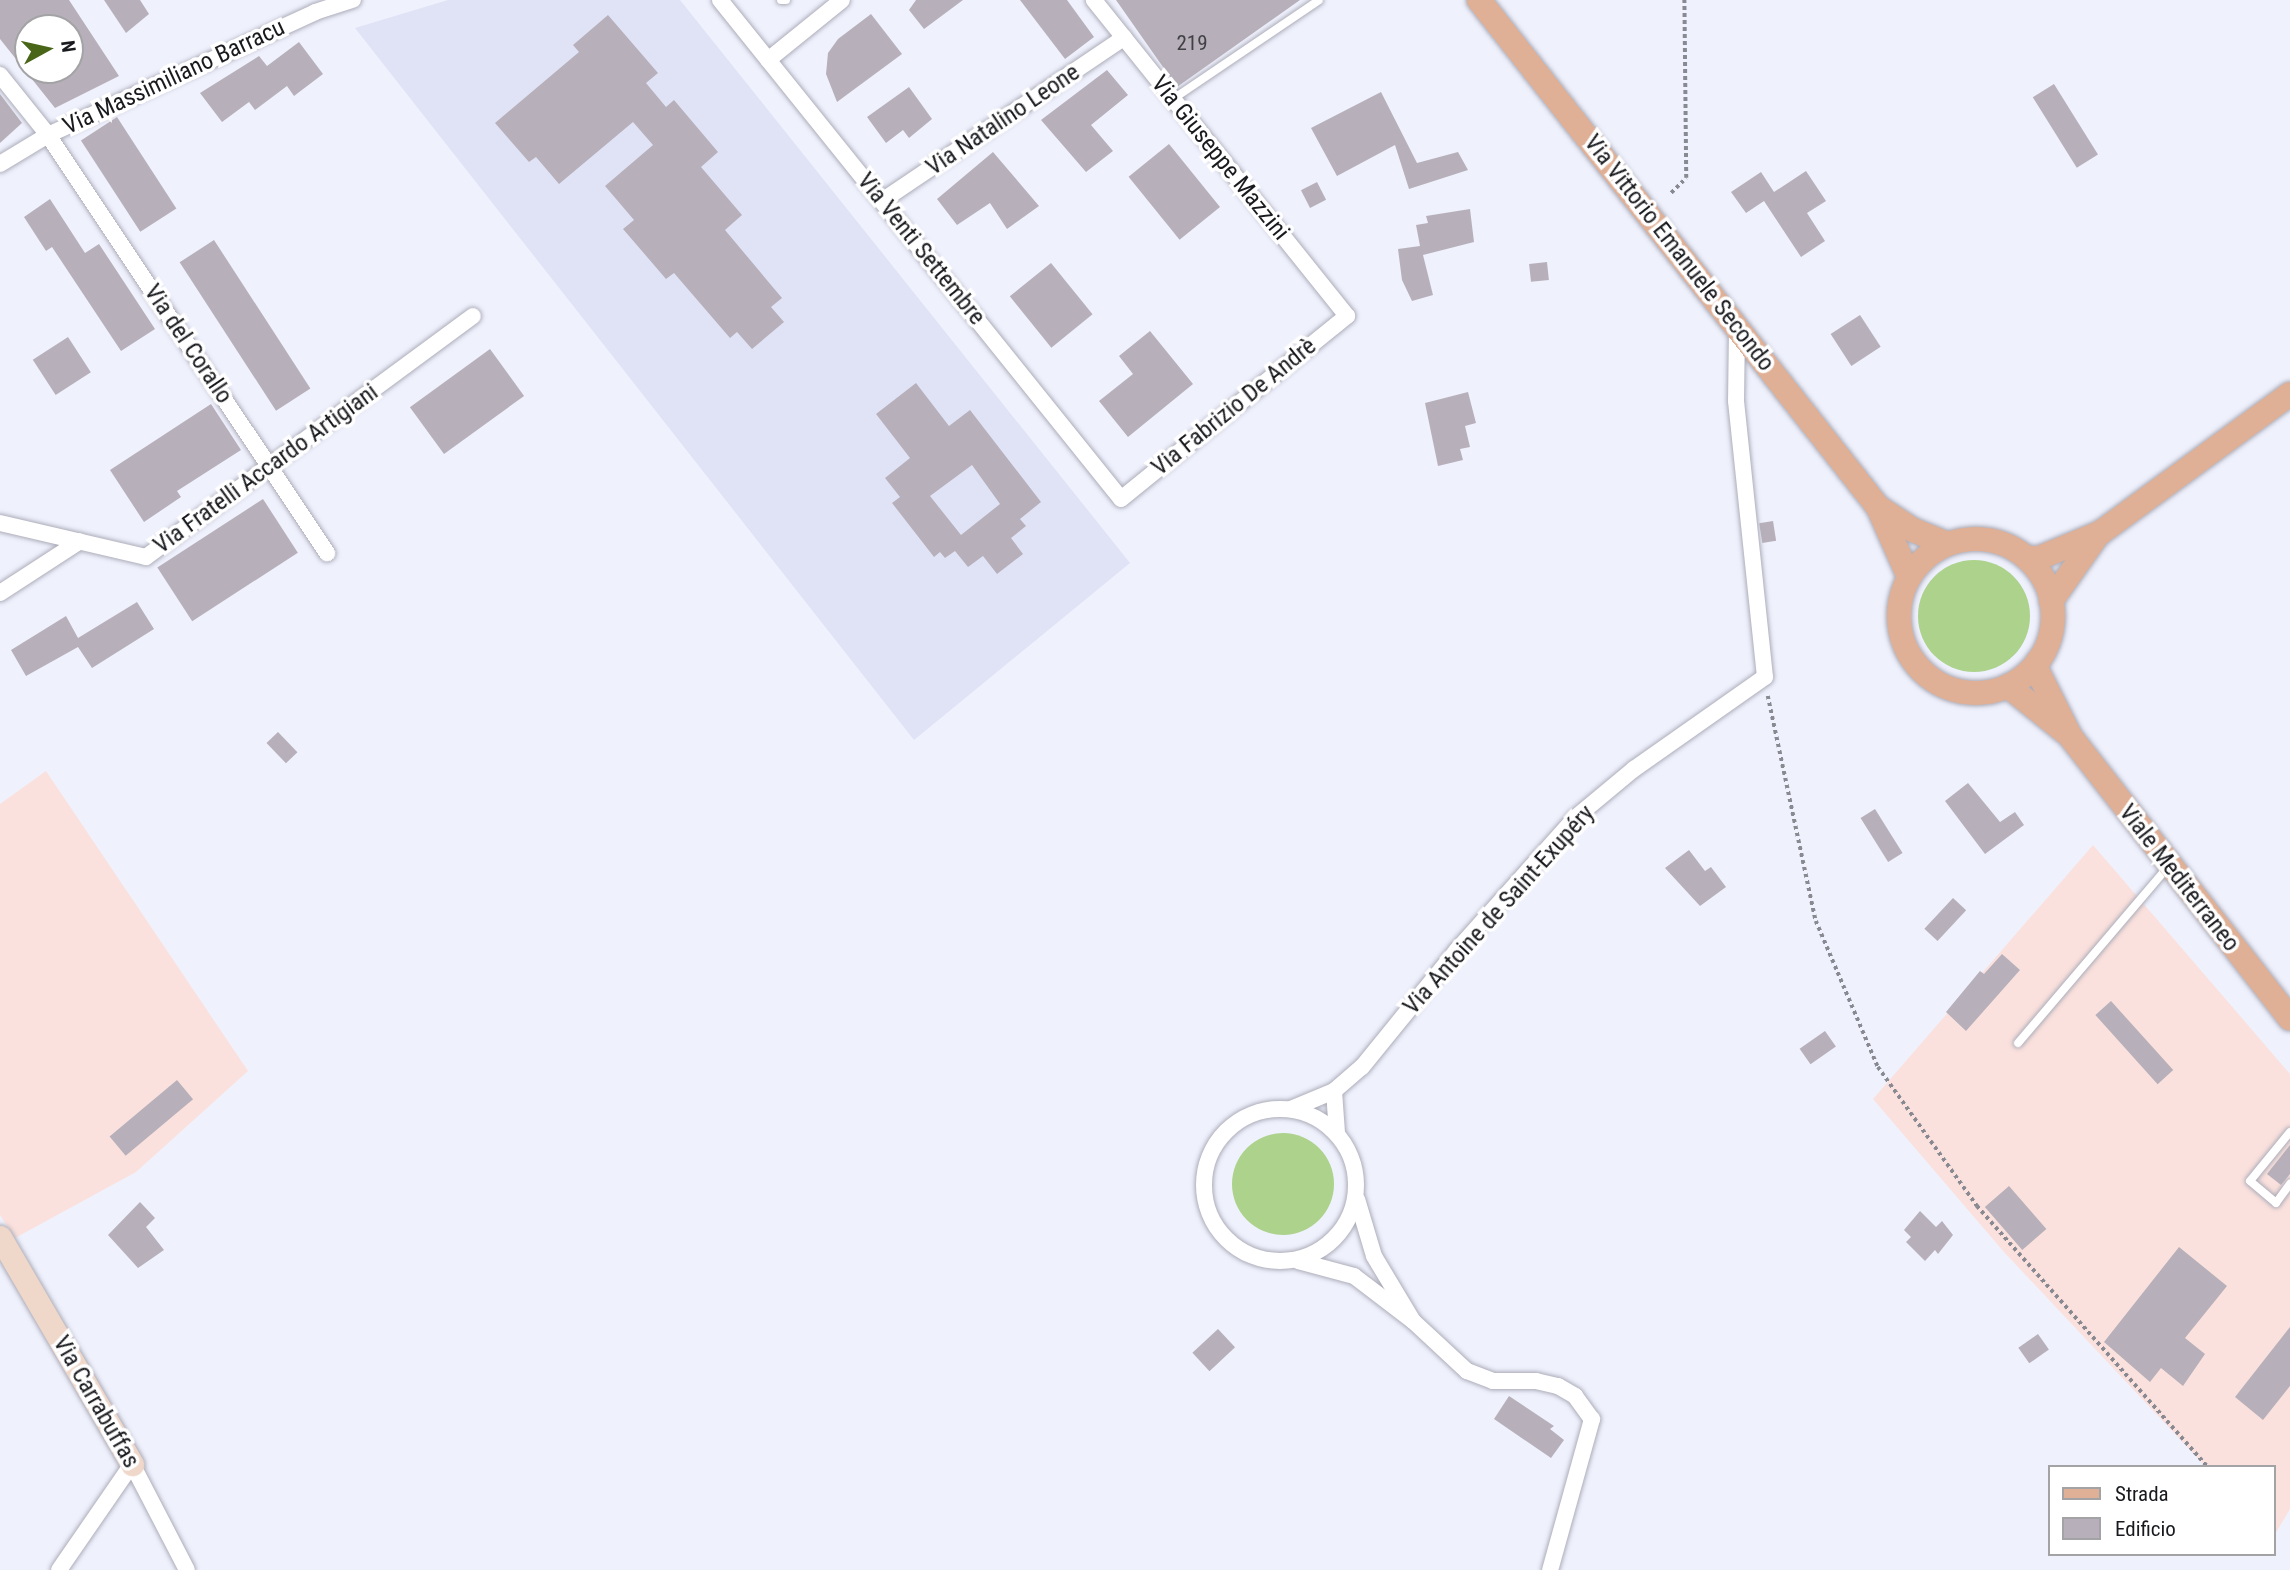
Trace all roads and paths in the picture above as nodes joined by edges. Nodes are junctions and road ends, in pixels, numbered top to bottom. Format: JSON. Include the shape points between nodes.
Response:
{"nodes":[{"id":1,"x":353,"y":0,"type":"edge"},
{"id":2,"x":720,"y":0,"type":"edge"},
{"id":3,"x":842,"y":0,"type":"edge"},
{"id":4,"x":1094,"y":0,"type":"edge"},
{"id":5,"x":1319,"y":0,"type":"edge"},
{"id":6,"x":1479,"y":0,"type":"edge"},
{"id":7,"x":1684,"y":0,"type":"edge"},
{"id":8,"x":310,"y":6,"type":"edge"},
{"id":9,"x":1124,"y":38,"type":"junction"},
{"id":10,"x":768,"y":60,"type":"junction"},
{"id":11,"x":0,"y":75,"type":"edge"},
{"id":12,"x":1173,"y":99,"type":"junction"},
{"id":13,"x":48,"y":135,"type":"junction"},
{"id":14,"x":0,"y":164,"type":"edge"},
{"id":15,"x":1671,"y":193,"type":"dead end"},
{"id":16,"x":882,"y":201,"type":"junction"},
{"id":17,"x":473,"y":316,"type":"dead end"},
{"id":18,"x":1347,"y":316,"type":"joint"},
{"id":19,"x":1737,"y":327,"type":"junction"},
{"id":20,"x":2290,"y":394,"type":"edge"},
{"id":21,"x":270,"y":467,"type":"junction"},
{"id":22,"x":1121,"y":499,"type":"joint"},
{"id":23,"x":1878,"y":506,"type":"junction"},
{"id":24,"x":0,"y":523,"type":"edge"},
{"id":25,"x":2100,"y":533,"type":"junction"},
{"id":26,"x":80,"y":541,"type":"junction"},
{"id":27,"x":1947,"y":544,"type":"junction"},
{"id":28,"x":327,"y":553,"type":"dead end"},
{"id":29,"x":2027,"y":558,"type":"junction"},
{"id":30,"x":1909,"y":577,"type":"junction"},
{"id":31,"x":0,"y":593,"type":"edge"},
{"id":32,"x":2052,"y":601,"type":"junction"},
{"id":33,"x":2038,"y":661,"type":"junction"},
{"id":34,"x":1765,"y":677,"type":"junction"},
{"id":35,"x":2008,"y":686,"type":"junction"},
{"id":36,"x":2070,"y":736,"type":"junction"},
{"id":37,"x":2169,"y":866,"type":"junction"},
{"id":38,"x":2290,"y":1018,"type":"edge"},
{"id":39,"x":2018,"y":1043,"type":"dead end"},
{"id":40,"x":1334,"y":1091,"type":"junction"},
{"id":41,"x":1291,"y":1109,"type":"junction"},
{"id":42,"x":2290,"y":1132,"type":"edge"},
{"id":43,"x":1337,"y":1133,"type":"junction"},
{"id":44,"x":2290,"y":1184,"type":"edge"},
{"id":45,"x":1356,"y":1193,"type":"junction"},
{"id":46,"x":0,"y":1237,"type":"edge"},
{"id":47,"x":1296,"y":1261,"type":"junction"},
{"id":48,"x":1413,"y":1321,"type":"junction"},
{"id":49,"x":132,"y":1464,"type":"junction"},
{"id":50,"x":2206,"y":1465,"type":"edge"},
{"id":51,"x":59,"y":1570,"type":"edge"},
{"id":52,"x":187,"y":1570,"type":"edge"},
{"id":53,"x":1550,"y":1570,"type":"edge"}],
"edges":[{"from":1,"to":8,"type":"street","name":"Via Massimiliano Barracu"},
{"from":2,"to":10,"type":"street","name":"Via Venti Settembre"},
{"from":3,"to":10,"type":"street"},
{"from":4,"to":9,"type":"street","name":"Via Giuseppe Mazzini"},
{"from":5,"to":12,"type":"lane"},
{"from":6,"to":19,"type":"main road","name":"Via Vittorio Emanuele Secondo"},
{"from":7,"to":15,"type":"path","via":[[1686,178]]},
{"from":8,"to":13,"type":"street","name":"Via Massimiliano Barracu"},
{"from":9,"to":12,"type":"street","name":"Via Giuseppe Mazzini"},
{"from":9,"to":16,"type":"street","name":"Via Natalino Leone"},
{"from":10,"to":16,"type":"street","name":"Via Venti Settembre"},
{"from":11,"to":13,"type":"street","name":"Via del Corallo"},
{"from":12,"to":18,"type":"street","name":"Via Giuseppe Mazzini"},
{"from":13,"to":14,"type":"street","name":"Via Massimiliano Barracu"},
{"from":13,"to":21,"type":"street","name":"Via del Corallo"},
{"from":16,"to":22,"type":"street","name":"Via Venti Settembre"},
{"from":17,"to":21,"type":"street","name":"Via Fratelli Accardo Artigiani"},
{"from":18,"to":22,"type":"street","name":"Via Fabrizio De Andrè"},
{"from":19,"to":23,"type":"main road","name":"Via Vittorio Emanuele Secondo"},
{"from":19,"to":34,"type":"street","via":[[1736,401]]},
{"from":20,"to":25,"type":"main road"},
{"from":21,"to":26,"type":"street","name":"Via Fratelli Accardo Artigiani","via":[[146,557]]},
{"from":21,"to":28,"type":"street","name":"Via del Corallo"},
{"from":23,"to":27,"type":"main road","name":"Via Vittorio Emanuele Secondo","via":[[1913,530]]},
{"from":23,"to":30,"type":"main road","name":"Via Vittorio Emanuele Secondo"},
{"from":24,"to":26,"type":"street","name":"Via Fratelli Accardo Artigiani"},
{"from":25,"to":29,"type":"main road","via":[[2039,558]]},
{"from":25,"to":32,"type":"main road"},
{"from":26,"to":31,"type":"street"},
{"from":27,"to":29,"type":"main road","via":[[1984,539]]},
{"from":27,"to":30,"type":"main road","via":[[1924,558]]},
{"from":29,"to":32,"type":"main road"},
{"from":30,"to":35,"type":"main road","via":[[1899,609],[1900,629],[1918,667],[1947,688],[1973,693]]},
{"from":32,"to":33,"type":"main road","via":[[2048,643]]},
{"from":33,"to":35,"type":"main road"},
{"from":33,"to":36,"type":"main road","name":"Viale Mediterraneo","via":[[2036,668]]},
{"from":34,"to":40,"type":"street","name":"Via Antoine de Saint-Exupéry","via":[[1633,769],[1575,818],[1457,950],[1362,1067]]},
{"from":34,"to":50,"type":"path","via":[[1816,921],[1878,1067],[1977,1206]]},
{"from":35,"to":36,"type":"main road","name":"Viale Mediterraneo"},
{"from":36,"to":37,"type":"main road","name":"Viale Mediterraneo"},
{"from":37,"to":38,"type":"main road","name":"Viale Mediterraneo"},
{"from":37,"to":39,"type":"lane"},
{"from":40,"to":41,"type":"street","name":"Via Antoine de Saint-Exupéry"},
{"from":40,"to":43,"type":"street"},
{"from":41,"to":43,"type":"street","via":[[1316,1117]]},
{"from":41,"to":47,"type":"street","via":[[1265,1110],[1230,1128],[1208,1160],[1204,1186],[1214,1223],[1233,1245],[1258,1259]]},
{"from":42,"to":44,"type":"lane","via":[[2250,1181],[2276,1203]]},
{"from":43,"to":45,"type":"street","via":[[1351,1155]]},
{"from":45,"to":47,"type":"street","via":[[1343,1230],[1330,1244]]},
{"from":45,"to":48,"type":"street","via":[[1360,1222],[1374,1256]]},
{"from":46,"to":49,"type":"street","name":"Via Carrabuffas"},
{"from":47,"to":48,"type":"street","via":[[1354,1276]]},
{"from":48,"to":53,"type":"street","via":[[1466,1371],[1493,1381],[1558,1386],[1575,1396],[1592,1419]]},
{"from":49,"to":51,"type":"street"},
{"from":49,"to":52,"type":"street","name":"Via Carrabuffas"}]}
